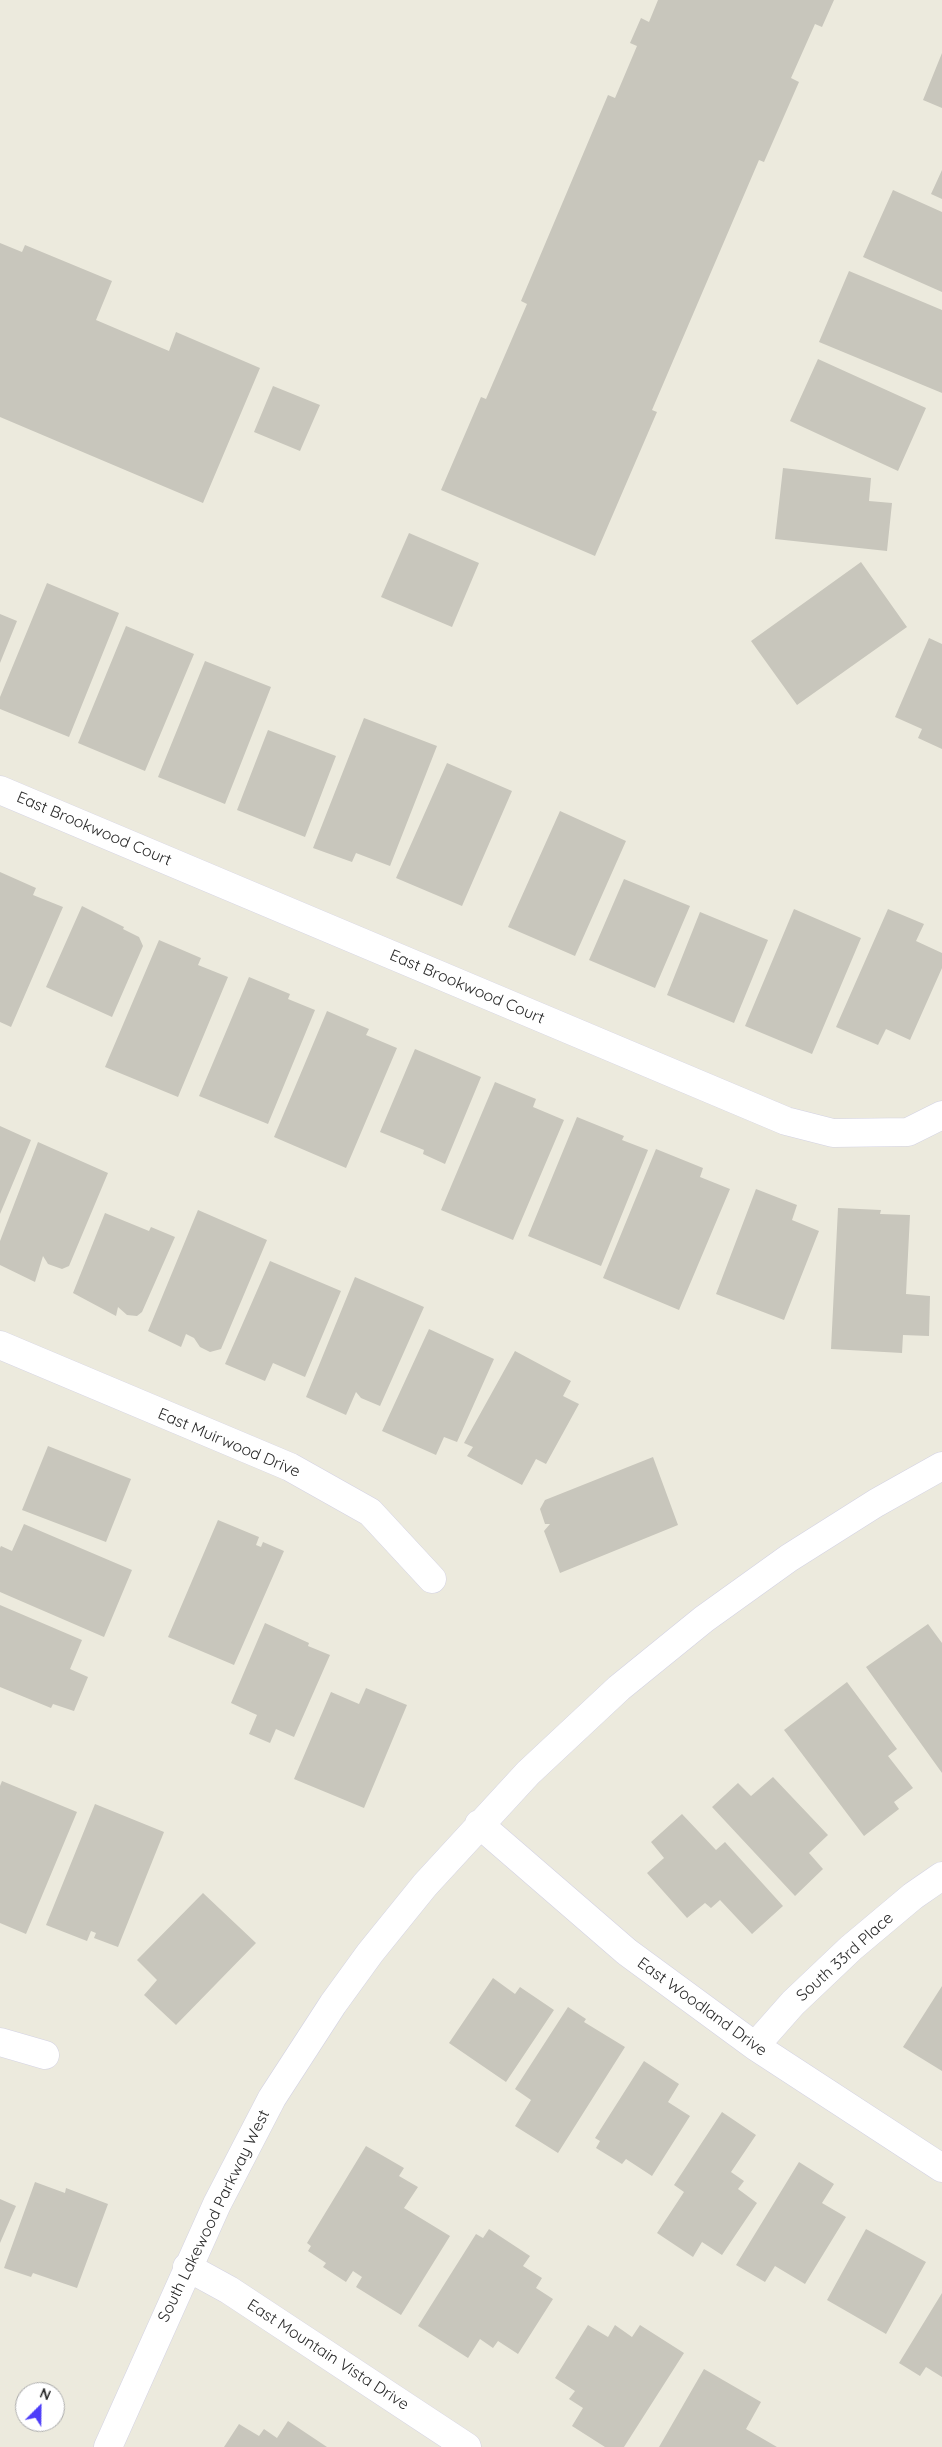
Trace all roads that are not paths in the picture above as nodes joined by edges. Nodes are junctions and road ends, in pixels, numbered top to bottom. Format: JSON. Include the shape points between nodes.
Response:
{"nodes":[{"id":1,"x":0,"y":790,"type":"edge"},
{"id":2,"x":942,"y":1115,"type":"edge"},
{"id":3,"x":2,"y":1353,"type":"edge"},
{"id":4,"x":942,"y":1466,"type":"edge"},
{"id":5,"x":432,"y":1579,"type":"dead end"},
{"id":6,"x":479,"y":1824,"type":"junction"},
{"id":7,"x":942,"y":1876,"type":"edge"},
{"id":8,"x":0,"y":2042,"type":"edge"},
{"id":9,"x":755,"y":2046,"type":"junction"},
{"id":10,"x":44,"y":2055,"type":"dead end"},
{"id":11,"x":942,"y":2168,"type":"edge"},
{"id":12,"x":187,"y":2267,"type":"junction"},
{"id":13,"x":108,"y":2447,"type":"edge"},
{"id":14,"x":467,"y":2447,"type":"edge"}],
"edges":[{"from":1,"to":2,"type":"street","name":"East Brookwood Court","via":[[786,1121],[833,1133],[908,1132]]},
{"from":3,"to":5,"type":"street","name":"East Muirwood Drive","via":[[290,1467],[370,1512]]},
{"from":4,"to":6,"type":"street","name":"South Lakewood Parkway West","via":[[789,1558],[704,1619],[619,1688]]},
{"from":6,"to":9,"type":"street","name":"East Woodland Drive","via":[[627,1952]]},
{"from":6,"to":12,"type":"street","name":"South Lakewood Parkway West","via":[[382,1938],[333,2004],[272,2098]]},
{"from":7,"to":9,"type":"street","name":"South 33rd Place","via":[[851,1948]]},
{"from":8,"to":10,"type":"street"},
{"from":9,"to":11,"type":"street","name":"East Woodland Drive"},
{"from":12,"to":13,"type":"street","name":"South Lakewood Parkway West"},
{"from":12,"to":14,"type":"street","name":"East Mountain Vista Drive","via":[[229,2290]]}]}
